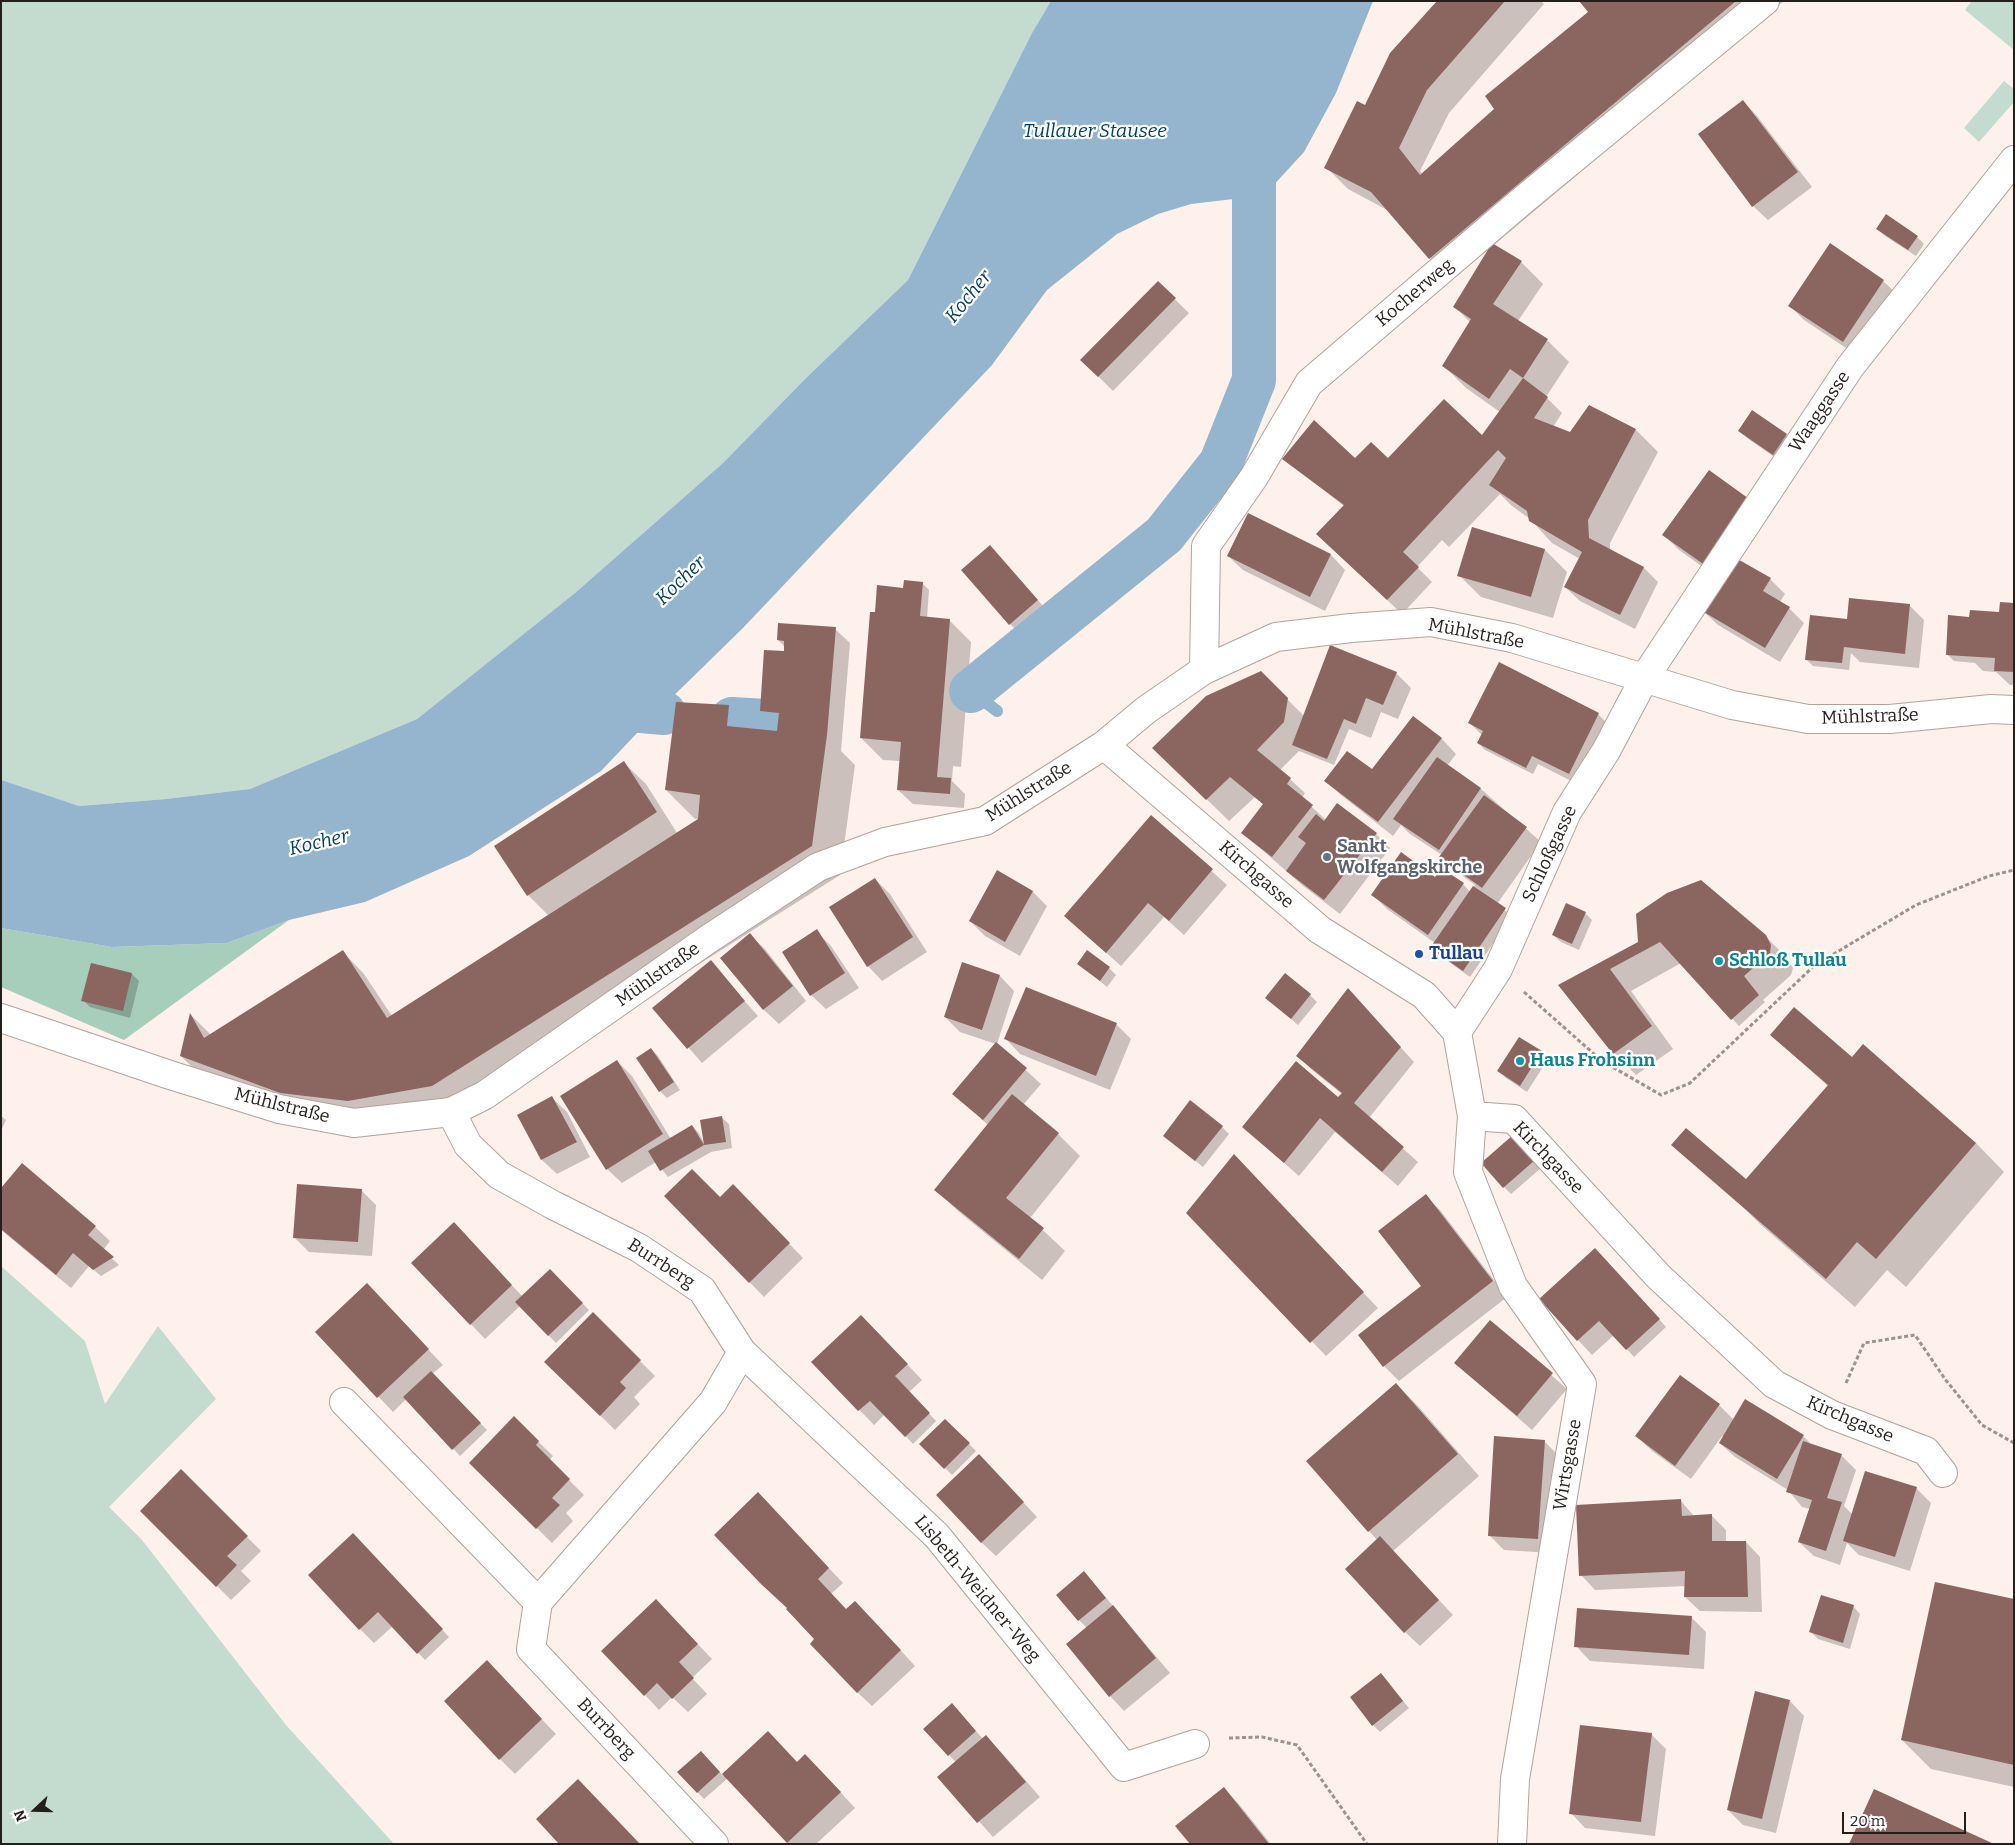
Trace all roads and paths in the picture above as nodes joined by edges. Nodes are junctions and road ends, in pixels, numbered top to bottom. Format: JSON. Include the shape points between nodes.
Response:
{"nodes":[{"id":1,"x":1765,"y":1,"type":"edge"},
{"id":2,"x":2014,"y":160,"type":"edge"},
{"id":3,"x":1204,"y":670,"type":"junction"},
{"id":4,"x":1645,"y":677,"type":"junction"},
{"id":5,"x":2014,"y":710,"type":"edge"},
{"id":6,"x":1104,"y":745,"type":"junction"},
{"id":7,"x":2014,"y":870,"type":"edge"},
{"id":8,"x":1498,"y":969,"type":"junction"},
{"id":9,"x":1,"y":1018,"type":"edge"},
{"id":10,"x":1456,"y":1032,"type":"junction"},
{"id":11,"x":451,"y":1112,"type":"junction"},
{"id":12,"x":1472,"y":1116,"type":"junction"},
{"id":13,"x":742,"y":1352,"type":"junction"},
{"id":14,"x":344,"y":1402,"type":"dead end"},
{"id":15,"x":1832,"y":1415,"type":"junction"},
{"id":16,"x":2014,"y":1443,"type":"edge"},
{"id":17,"x":1943,"y":1473,"type":"dead end"},
{"id":18,"x":538,"y":1602,"type":"junction"},
{"id":19,"x":1195,"y":1744,"type":"joint"},
{"id":20,"x":1512,"y":1842,"type":"edge"},
{"id":21,"x":714,"y":1844,"type":"edge"},
{"id":22,"x":1367,"y":1844,"type":"edge"}],
"edges":[{"from":1,"to":3,"type":"street","name":"Kocherweg","via":[[1530,194],[1309,383],[1254,478],[1206,546]]},
{"from":2,"to":4,"type":"street","name":"Waaggasse","via":[[1850,367]]},
{"from":3,"to":4,"type":"street","name":"Mühlstraße","via":[[1276,637],[1431,622],[1512,638]]},
{"from":3,"to":6,"type":"street","name":"Mühlstraße","via":[[1146,710]]},
{"from":4,"to":5,"type":"street","name":"Mühlstraße","via":[[1732,705],[1808,719],[1890,719]]},
{"from":4,"to":8,"type":"street","name":"Schloßgasse","via":[[1606,751],[1567,812]]},
{"from":6,"to":10,"type":"street","name":"Kirchgasse","via":[[1320,930],[1424,995]]},
{"from":6,"to":11,"type":"street","name":"Mühlstraße","via":[[985,821],[885,842],[818,866],[485,1095]]},
{"from":7,"to":8,"type":"path","via":[[1989,876],[1916,905],[1816,965],[1690,1083],[1661,1095],[1602,1061]]},
{"from":8,"to":10,"type":"street","name":"Schloßgasse"},
{"from":9,"to":11,"type":"street","name":"Mühlstraße","via":[[279,1109],[354,1122]]},
{"from":10,"to":12,"type":"street"},
{"from":11,"to":13,"type":"street","name":"Burrberg","via":[[468,1145],[499,1175],[639,1248],[702,1290]]},
{"from":12,"to":15,"type":"street","name":"Kirchgasse","via":[[1514,1119],[1658,1276],[1774,1384]]},
{"from":12,"to":20,"type":"street","name":"Wirtsgasse","via":[[1468,1172],[1513,1286],[1582,1384],[1515,1779]]},
{"from":13,"to":18,"type":"street","via":[[713,1402]]},
{"from":13,"to":19,"type":"street","name":"Lisbeth-Weidner-Weg","via":[[937,1536],[1124,1767]]},
{"from":14,"to":18,"type":"street"},
{"from":15,"to":16,"type":"path","via":[[1864,1343],[1915,1335],[1944,1379],[1982,1425]]},
{"from":15,"to":17,"type":"street","name":"Kirchgasse","via":[[1926,1451]]},
{"from":18,"to":21,"type":"street","name":"Burrberg","via":[[531,1649]]},
{"from":19,"to":22,"type":"path","via":[[1221,1739],[1262,1738],[1297,1745]]}]}
